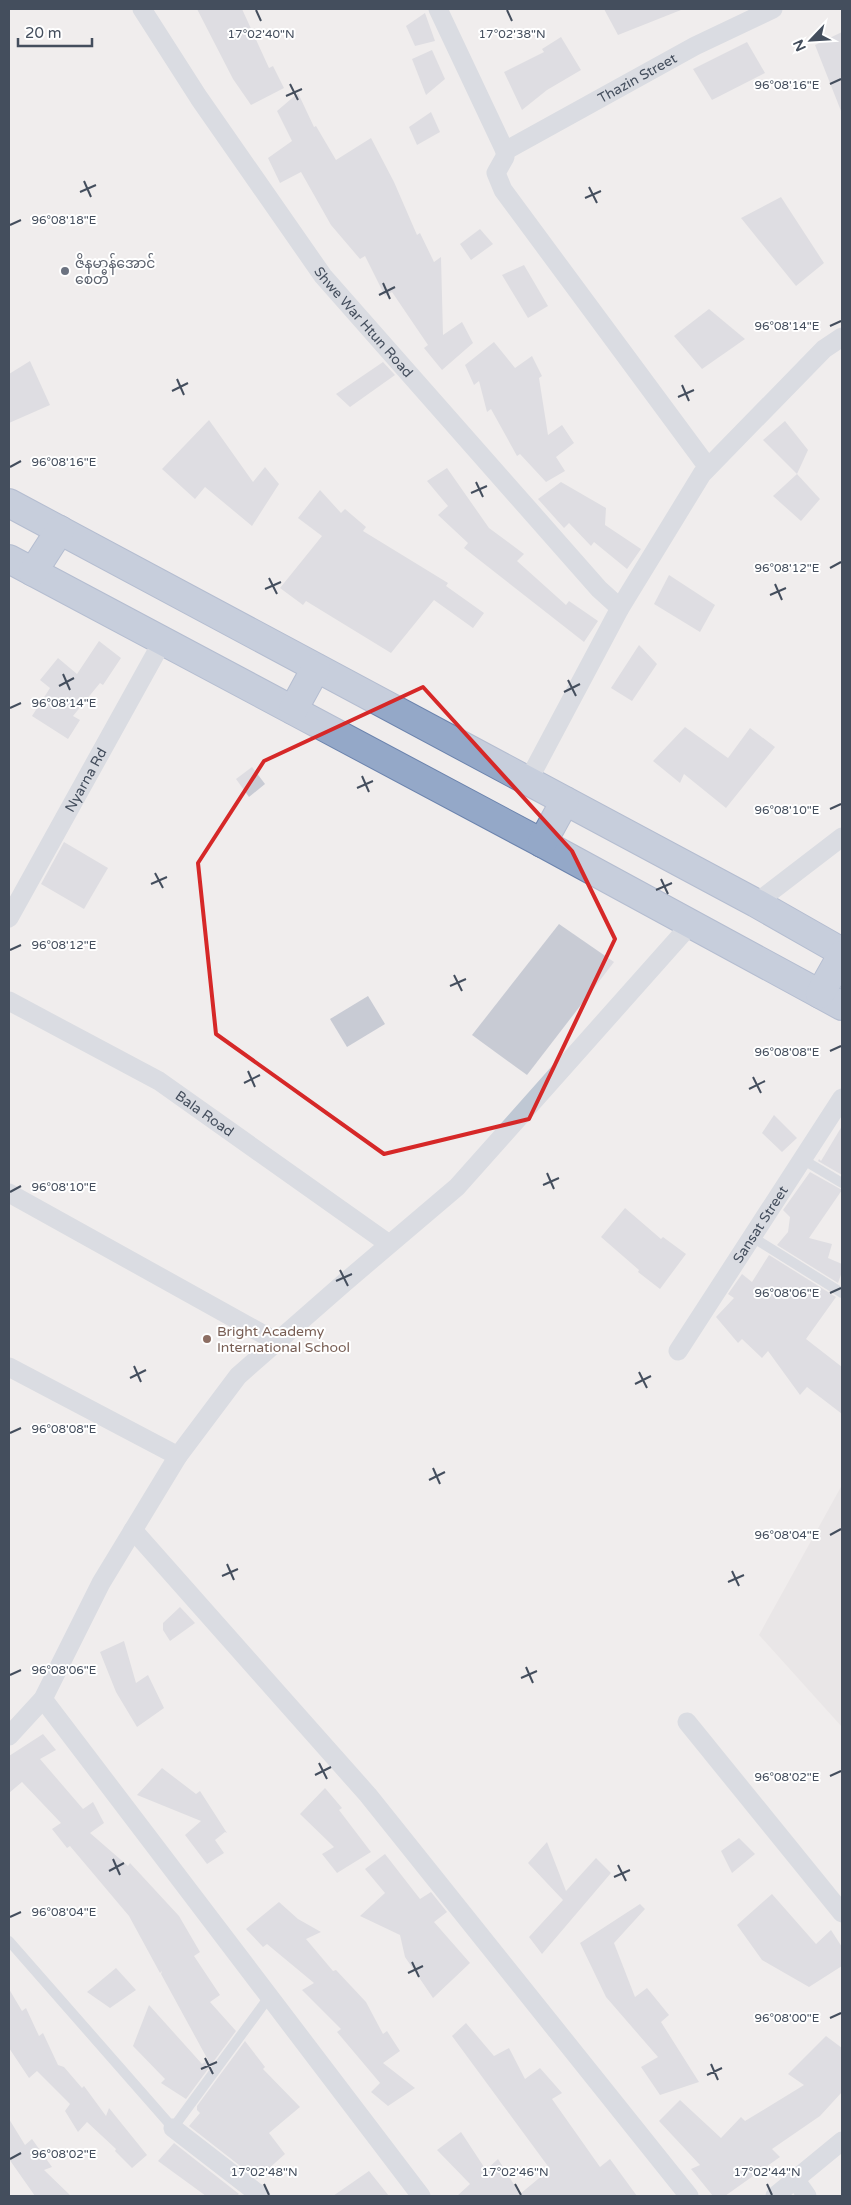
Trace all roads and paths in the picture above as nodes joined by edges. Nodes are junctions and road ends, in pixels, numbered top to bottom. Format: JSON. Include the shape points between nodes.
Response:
{"nodes":[{"id":1,"x":142,"y":9,"type":"edge"},
{"id":2,"x":438,"y":9,"type":"edge"},
{"id":3,"x":773,"y":9,"type":"edge"},
{"id":4,"x":506,"y":152,"type":"junction"},
{"id":5,"x":842,"y":337,"type":"edge"},
{"id":6,"x":707,"y":466,"type":"junction"},
{"id":7,"x":9,"y":502,"type":"edge"},
{"id":8,"x":60,"y":530,"type":"junction"},
{"id":9,"x":9,"y":559,"type":"edge"},
{"id":10,"x":33,"y":572,"type":"junction"},
{"id":11,"x":620,"y":608,"type":"junction"},
{"id":12,"x":162,"y":642,"type":"junction"},
{"id":13,"x":316,"y":668,"type":"junction"},
{"id":14,"x":293,"y":710,"type":"junction"},
{"id":15,"x":528,"y":782,"type":"junction"},
{"id":16,"x":565,"y":801,"type":"junction"},
{"id":17,"x":842,"y":838,"type":"edge"},
{"id":18,"x":542,"y":843,"type":"junction"},
{"id":19,"x":756,"y":902,"type":"junction"},
{"id":20,"x":9,"y":918,"type":"edge"},
{"id":21,"x":691,"y":924,"type":"junction"},
{"id":22,"x":842,"y":954,"type":"edge"},
{"id":23,"x":831,"y":1000,"type":"edge"},
{"id":24,"x":9,"y":1002,"type":"edge"},
{"id":25,"x":842,"y":1098,"type":"edge"},
{"id":26,"x":802,"y":1159,"type":"junction"},
{"id":27,"x":842,"y":1183,"type":"edge"},
{"id":28,"x":9,"y":1193,"type":"edge"},
{"id":29,"x":752,"y":1237,"type":"junction"},
{"id":30,"x":389,"y":1244,"type":"junction"},
{"id":31,"x":842,"y":1293,"type":"edge"},
{"id":32,"x":276,"y":1342,"type":"junction"},
{"id":33,"x":678,"y":1351,"type":"dead end"},
{"id":34,"x":9,"y":1366,"type":"edge"},
{"id":35,"x":178,"y":1456,"type":"junction"},
{"id":36,"x":133,"y":1530,"type":"junction"},
{"id":37,"x":43,"y":1699,"type":"junction"},
{"id":38,"x":687,"y":1722,"type":"dead end"},
{"id":39,"x":9,"y":1736,"type":"edge"},
{"id":40,"x":842,"y":1913,"type":"edge"},
{"id":41,"x":9,"y":1941,"type":"edge"},
{"id":42,"x":269,"y":1997,"type":"junction"},
{"id":43,"x":173,"y":2128,"type":"junction"},
{"id":44,"x":842,"y":2141,"type":"edge"},
{"id":45,"x":795,"y":2179,"type":"junction"},
{"id":46,"x":261,"y":2196,"type":"edge"},
{"id":47,"x":420,"y":2196,"type":"edge"},
{"id":48,"x":689,"y":2196,"type":"edge"},
{"id":49,"x":775,"y":2196,"type":"edge"},
{"id":50,"x":807,"y":2196,"type":"edge"}],
"edges":[{"from":1,"to":11,"type":"street","name":"Shwe War Htun Road","via":[[199,98],[323,276],[592,582]]},
{"from":2,"to":4,"type":"street"},
{"from":3,"to":4,"type":"street","name":"Thazin Street","via":[[695,46]]},
{"from":4,"to":6,"type":"street","via":[[496,173],[503,190]]},
{"from":5,"to":6,"type":"street","via":[[824,349]]},
{"from":6,"to":11,"type":"street"},
{"from":7,"to":8,"type":"highway"},
{"from":8,"to":10,"type":"highway"},
{"from":8,"to":13,"type":"highway"},
{"from":9,"to":10,"type":"highway"},
{"from":10,"to":12,"type":"highway"},
{"from":11,"to":15,"type":"street"},
{"from":12,"to":14,"type":"highway"},
{"from":12,"to":20,"type":"street","name":"Nyarna Rd"},
{"from":13,"to":14,"type":"highway"},
{"from":13,"to":15,"type":"highway"},
{"from":14,"to":18,"type":"highway"},
{"from":15,"to":16,"type":"highway"},
{"from":16,"to":18,"type":"highway"},
{"from":16,"to":19,"type":"highway"},
{"from":17,"to":19,"type":"street"},
{"from":18,"to":21,"type":"highway"},
{"from":19,"to":22,"type":"highway"},
{"from":21,"to":23,"type":"highway"},
{"from":21,"to":30,"type":"street","via":[[457,1187]]},
{"from":22,"to":23,"type":"highway"},
{"from":24,"to":30,"type":"street","name":"Bala Road","via":[[159,1080]]},
{"from":25,"to":26,"type":"street","name":"Sansat Street"},
{"from":26,"to":27,"type":"lane"},
{"from":26,"to":29,"type":"street","name":"Sansat Street"},
{"from":28,"to":32,"type":"street"},
{"from":29,"to":31,"type":"lane"},
{"from":29,"to":33,"type":"street","name":"Sansat Street"},
{"from":30,"to":32,"type":"street"},
{"from":32,"to":35,"type":"street","via":[[238,1376]]},
{"from":34,"to":35,"type":"street"},
{"from":35,"to":36,"type":"street"},
{"from":36,"to":37,"type":"street","via":[[101,1582]]},
{"from":36,"to":48,"type":"street","via":[[368,1795]]},
{"from":37,"to":39,"type":"street"},
{"from":37,"to":42,"type":"street"},
{"from":38,"to":40,"type":"street"},
{"from":41,"to":43,"type":"lane"},
{"from":42,"to":43,"type":"lane"},
{"from":42,"to":47,"type":"street"},
{"from":43,"to":46,"type":"street"},
{"from":44,"to":45,"type":"street"},
{"from":45,"to":49,"type":"street"},
{"from":45,"to":50,"type":"street"}]}
